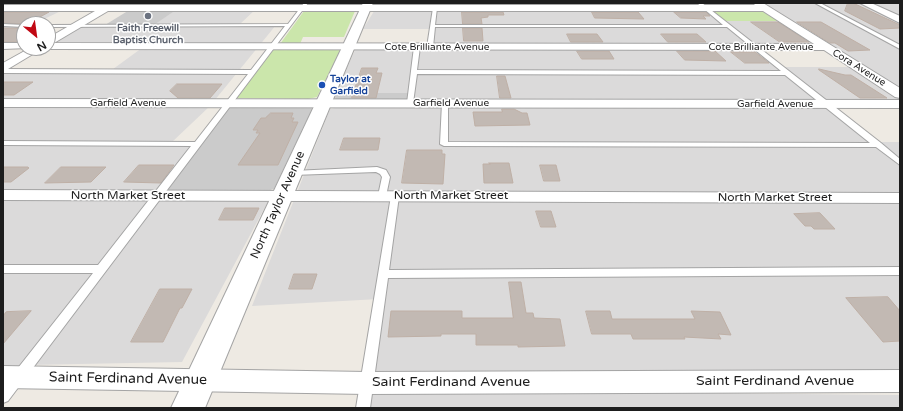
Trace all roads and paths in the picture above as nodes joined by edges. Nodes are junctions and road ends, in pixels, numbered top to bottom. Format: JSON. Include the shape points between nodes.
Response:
{"nodes":[{"id":1,"x":817,"y":3,"type":"edge"},
{"id":2,"x":864,"y":3,"type":"edge"},
{"id":3,"x":110,"y":5,"type":"edge"},
{"id":4,"x":304,"y":5,"type":"edge"},
{"id":5,"x":367,"y":5,"type":"edge"},
{"id":6,"x":510,"y":6,"type":"edge"},
{"id":7,"x":702,"y":6,"type":"edge"},
{"id":8,"x":761,"y":6,"type":"edge"},
{"id":9,"x":3,"y":8,"type":"edge"},
{"id":10,"x":435,"y":8,"type":"junction"},
{"id":11,"x":876,"y":9,"type":"junction"},
{"id":12,"x":900,"y":9,"type":"edge"},
{"id":13,"x":900,"y":20,"type":"edge"},
{"id":14,"x":288,"y":25,"type":"junction"},
{"id":15,"x":3,"y":26,"type":"edge"},
{"id":16,"x":16,"y":26,"type":"edge"},
{"id":17,"x":56,"y":26,"type":"edge"},
{"id":18,"x":78,"y":26,"type":"junction"},
{"id":19,"x":433,"y":26,"type":"junction"},
{"id":20,"x":728,"y":26,"type":"junction"},
{"id":21,"x":56,"y":38,"type":"edge"},
{"id":22,"x":3,"y":46,"type":"edge"},
{"id":23,"x":16,"y":46,"type":"edge"},
{"id":24,"x":56,"y":46,"type":"edge"},
{"id":25,"x":272,"y":46,"type":"junction"},
{"id":26,"x":349,"y":47,"type":"junction"},
{"id":27,"x":417,"y":47,"type":"junction"},
{"id":28,"x":430,"y":47,"type":"junction"},
{"id":29,"x":755,"y":47,"type":"junction"},
{"id":30,"x":826,"y":47,"type":"junction"},
{"id":31,"x":900,"y":47,"type":"edge"},
{"id":32,"x":24,"y":56,"type":"edge"},
{"id":33,"x":3,"y":68,"type":"edge"},
{"id":34,"x":3,"y":71,"type":"edge"},
{"id":35,"x":252,"y":72,"type":"junction"},
{"id":36,"x":414,"y":72,"type":"junction"},
{"id":37,"x":787,"y":73,"type":"junction"},
{"id":38,"x":900,"y":94,"type":"edge"},
{"id":39,"x":3,"y":103,"type":"edge"},
{"id":40,"x":228,"y":103,"type":"junction"},
{"id":41,"x":324,"y":103,"type":"junction"},
{"id":42,"x":410,"y":103,"type":"junction"},
{"id":43,"x":445,"y":103,"type":"junction"},
{"id":44,"x":825,"y":104,"type":"junction"},
{"id":45,"x":900,"y":104,"type":"edge"},
{"id":46,"x":3,"y":144,"type":"edge"},
{"id":47,"x":197,"y":144,"type":"junction"},
{"id":48,"x":878,"y":145,"type":"junction"},
{"id":49,"x":900,"y":163,"type":"edge"},
{"id":50,"x":293,"y":173,"type":"junction"},
{"id":51,"x":3,"y":195,"type":"edge"},
{"id":52,"x":159,"y":196,"type":"junction"},
{"id":53,"x":283,"y":196,"type":"junction"},
{"id":54,"x":388,"y":196,"type":"junction"},
{"id":55,"x":900,"y":198,"type":"edge"},
{"id":56,"x":3,"y":269,"type":"edge"},
{"id":57,"x":102,"y":269,"type":"junction"},
{"id":58,"x":900,"y":271,"type":"edge"},
{"id":59,"x":383,"y":274,"type":"junction"},
{"id":60,"x":11,"y":377,"type":"edge"},
{"id":61,"x":201,"y":380,"type":"junction"},
{"id":62,"x":900,"y":380,"type":"edge"},
{"id":63,"x":367,"y":383,"type":"junction"},
{"id":64,"x":3,"y":397,"type":"edge"},
{"id":65,"x":188,"y":408,"type":"edge"},
{"id":66,"x":363,"y":408,"type":"edge"}],
"edges":[{"from":1,"to":31,"type":"lane"},
{"from":2,"to":11,"type":"street"},
{"from":3,"to":4,"type":"street"},
{"from":3,"to":9,"type":"street"},
{"from":3,"to":18,"type":"street"},
{"from":4,"to":5,"type":"street"},
{"from":4,"to":14,"type":"lane"},
{"from":5,"to":10,"type":"street"},
{"from":5,"to":26,"type":"street","name":"North Taylor Avenue"},
{"from":6,"to":7,"type":"street"},
{"from":6,"to":10,"type":"street"},
{"from":7,"to":8,"type":"street"},
{"from":7,"to":20,"type":"lane"},
{"from":8,"to":30,"type":"street","name":"Cora Avenue"},
{"from":10,"to":19,"type":"lane"},
{"from":11,"to":12,"type":"street"},
{"from":11,"to":13,"type":"street"},
{"from":14,"to":18,"type":"lane"},
{"from":14,"to":25,"type":"lane"},
{"from":15,"to":16,"type":"lane"},
{"from":17,"to":18,"type":"lane"},
{"from":18,"to":21,"type":"street"},
{"from":19,"to":20,"type":"lane"},
{"from":19,"to":28,"type":"lane"},
{"from":20,"to":29,"type":"lane"},
{"from":22,"to":23,"type":"street"},
{"from":24,"to":25,"type":"street","name":"Cote Brilliante Avenue"},
{"from":25,"to":26,"type":"street","name":"Cote Brilliante Avenue"},
{"from":25,"to":35,"type":"lane"},
{"from":26,"to":27,"type":"street","name":"Cote Brilliante Avenue"},
{"from":26,"to":41,"type":"street","name":"North Taylor Avenue"},
{"from":27,"to":28,"type":"street","name":"Cote Brilliante Avenue"},
{"from":27,"to":36,"type":"lane"},
{"from":28,"to":29,"type":"street","name":"Cote Brilliante Avenue"},
{"from":29,"to":30,"type":"street","name":"Cote Brilliante Avenue"},
{"from":29,"to":37,"type":"lane"},
{"from":30,"to":38,"type":"street","name":"Cora Avenue"},
{"from":32,"to":33,"type":"street"},
{"from":34,"to":35,"type":"lane"},
{"from":35,"to":40,"type":"lane"},
{"from":36,"to":37,"type":"lane"},
{"from":36,"to":42,"type":"lane"},
{"from":37,"to":44,"type":"lane"},
{"from":39,"to":40,"type":"street","name":"Garfield Avenue"},
{"from":40,"to":41,"type":"street","name":"Garfield Avenue"},
{"from":40,"to":47,"type":"lane"},
{"from":41,"to":42,"type":"street","name":"Garfield Avenue"},
{"from":41,"to":50,"type":"street","name":"North Taylor Avenue"},
{"from":42,"to":43,"type":"street","name":"Garfield Avenue"},
{"from":43,"to":44,"type":"street","name":"Garfield Avenue"},
{"from":43,"to":48,"type":"lane","via":[[444,144]]},
{"from":44,"to":45,"type":"street","name":"Garfield Avenue"},
{"from":44,"to":48,"type":"lane"},
{"from":46,"to":47,"type":"lane"},
{"from":47,"to":52,"type":"lane"},
{"from":48,"to":49,"type":"lane"},
{"from":50,"to":53,"type":"street","name":"North Taylor Avenue"},
{"from":50,"to":54,"type":"lane","via":[[377,169],[384,172]]},
{"from":51,"to":52,"type":"street","name":"North Market Street"},
{"from":52,"to":53,"type":"street","name":"North Market Street"},
{"from":52,"to":57,"type":"lane"},
{"from":53,"to":54,"type":"street","name":"North Market Street"},
{"from":53,"to":61,"type":"street","name":"North Taylor Avenue"},
{"from":54,"to":55,"type":"street","name":"North Market Street"},
{"from":54,"to":59,"type":"lane"},
{"from":56,"to":57,"type":"lane"},
{"from":57,"to":60,"type":"lane"},
{"from":58,"to":59,"type":"lane"},
{"from":59,"to":63,"type":"lane"},
{"from":60,"to":61,"type":"street","name":"Saint Ferdinand Avenue"},
{"from":60,"to":64,"type":"lane"},
{"from":61,"to":63,"type":"street","name":"Saint Ferdinand Avenue"},
{"from":61,"to":65,"type":"street","name":"North Taylor Avenue"},
{"from":62,"to":63,"type":"street","name":"Saint Ferdinand Avenue"},
{"from":63,"to":66,"type":"lane"}]}
